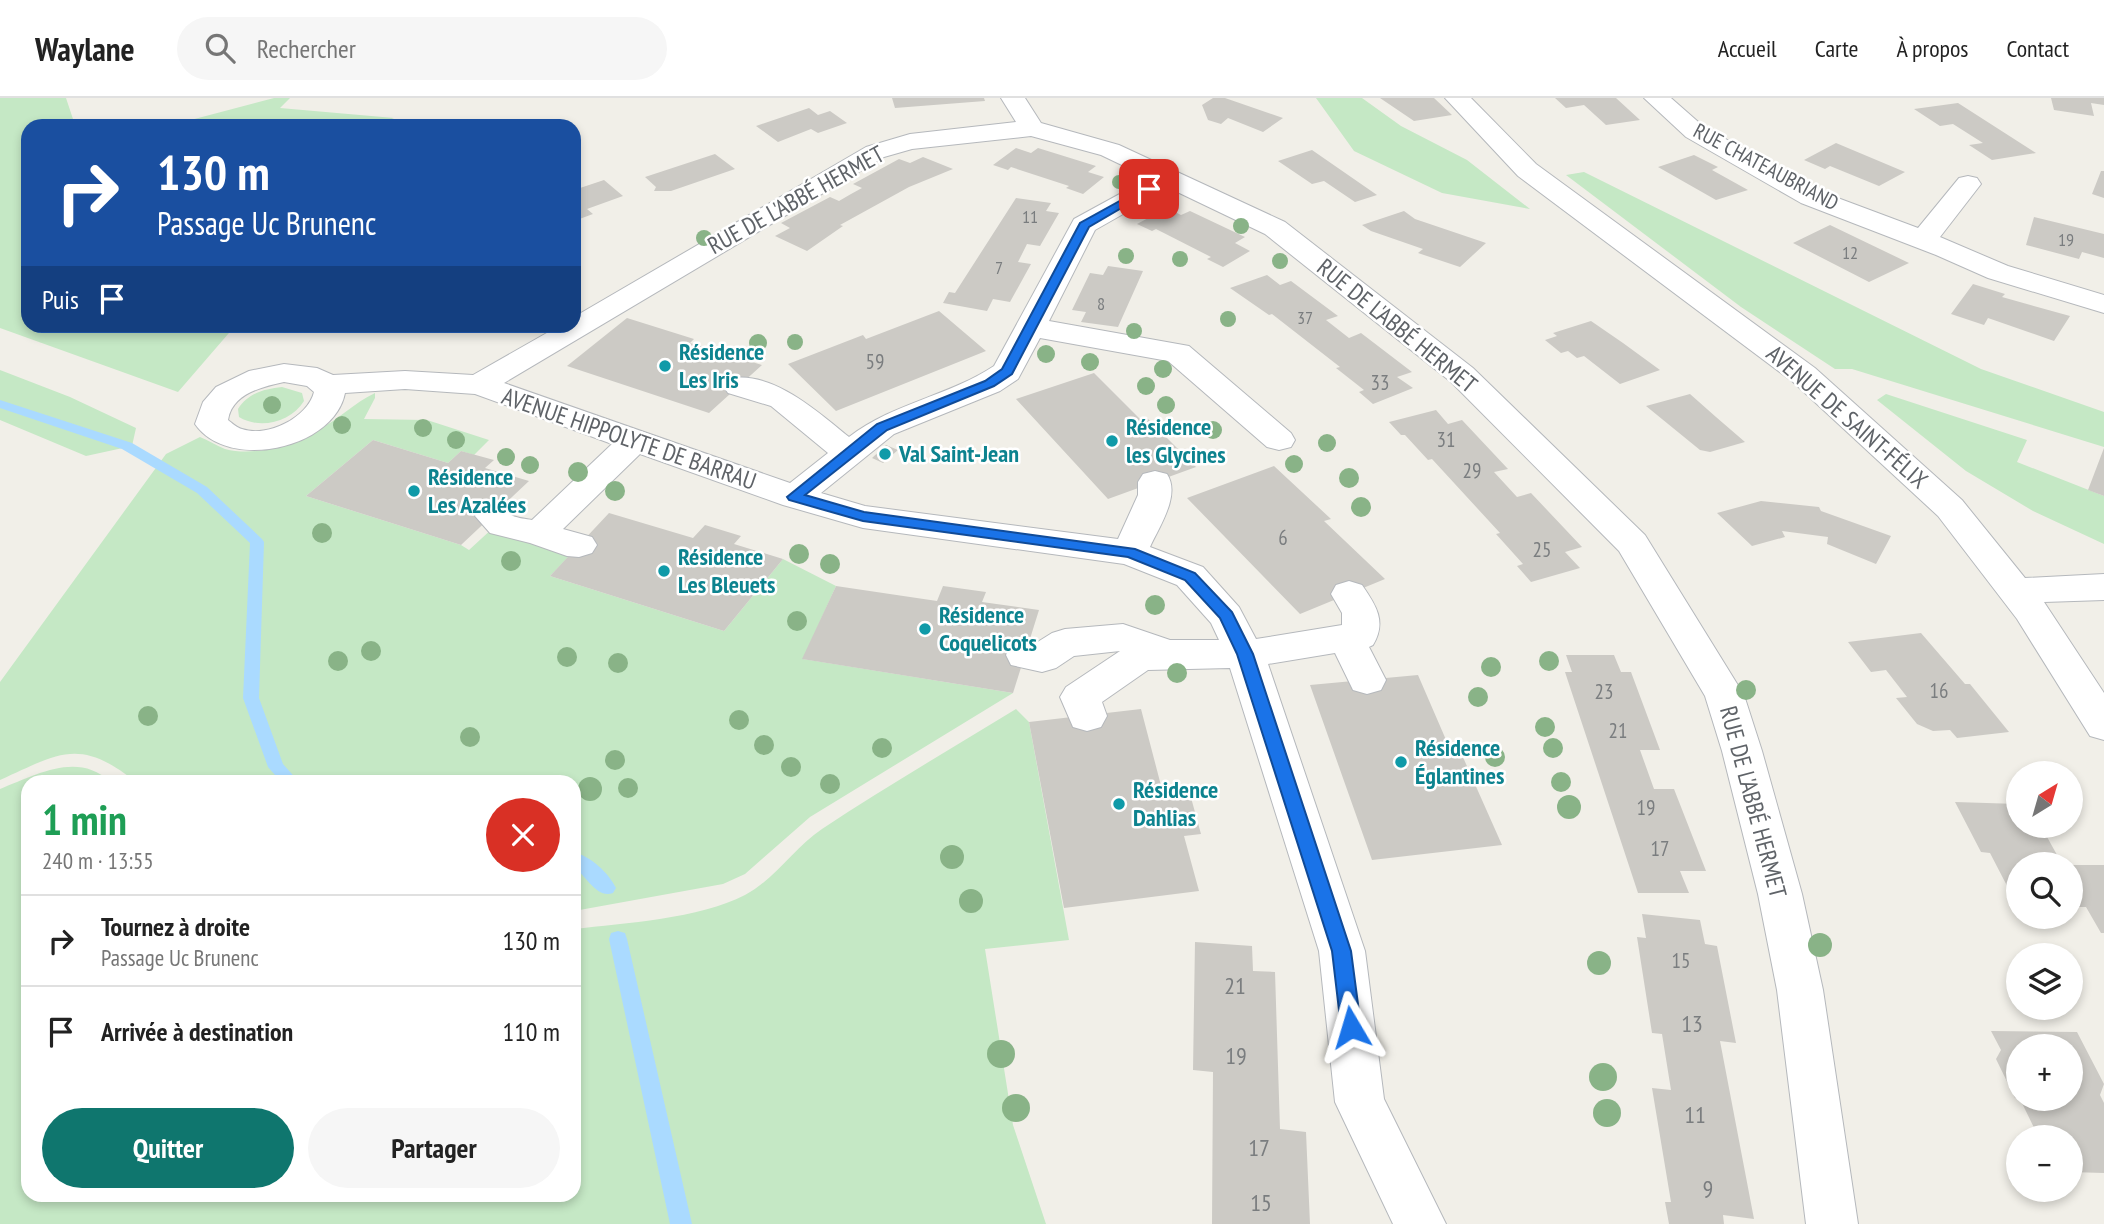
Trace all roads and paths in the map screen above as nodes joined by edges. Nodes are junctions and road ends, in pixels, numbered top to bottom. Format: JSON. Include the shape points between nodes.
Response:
{"nodes":[{"id":1,"x":1013,"y":98,"type":"edge"},
{"id":2,"x":1457,"y":98,"type":"edge"},
{"id":3,"x":1656,"y":98,"type":"edge"},
{"id":4,"x":1032,"y":128,"type":"junction"},
{"id":5,"x":1170,"y":177,"type":"junction"},
{"id":6,"x":1968,"y":184,"type":"dead end"},
{"id":7,"x":1922,"y":241,"type":"junction"},
{"id":8,"x":2104,"y":304,"type":"edge"},
{"id":9,"x":581,"y":324,"type":"edge"},
{"id":10,"x":1029,"y":327,"type":"junction"},
{"id":11,"x":566,"y":333,"type":"edge"},
{"id":12,"x":327,"y":385,"type":"dead end"},
{"id":13,"x":479,"y":386,"type":"junction"},
{"id":14,"x":739,"y":386,"type":"dead end"},
{"id":15,"x":635,"y":440,"type":"junction"},
{"id":16,"x":1279,"y":440,"type":"dead end"},
{"id":17,"x":849,"y":453,"type":"junction"},
{"id":18,"x":1155,"y":482,"type":"dead end"},
{"id":19,"x":794,"y":497,"type":"junction"},
{"id":20,"x":492,"y":516,"type":"dead end"},
{"id":21,"x":539,"y":533,"type":"junction"},
{"id":22,"x":579,"y":545,"type":"dead end"},
{"id":23,"x":1130,"y":553,"type":"junction"},
{"id":24,"x":2104,"y":587,"type":"edge"},
{"id":25,"x":2014,"y":591,"type":"junction"},
{"id":26,"x":1349,"y":594,"type":"dead end"},
{"id":27,"x":1346,"y":638,"type":"junction"},
{"id":28,"x":1167,"y":654,"type":"junction"},
{"id":29,"x":1245,"y":654,"type":"junction"},
{"id":30,"x":1025,"y":655,"type":"dead end"},
{"id":31,"x":1367,"y":680,"type":"dead end"},
{"id":32,"x":1087,"y":716,"type":"dead end"},
{"id":33,"x":2104,"y":724,"type":"edge"},
{"id":34,"x":1420,"y":1224,"type":"edge"},
{"id":35,"x":1832,"y":1224,"type":"edge"}],
"edges":[{"from":1,"to":4,"type":"street"},
{"from":2,"to":25,"type":"street","name":"AVENUE DE SAINT-FÉLIX","via":[[1527,170],[1804,375],[1950,508]]},
{"from":3,"to":7,"type":"street","name":"RUE CHATEAUBRIAND","via":[[1695,132],[1810,197]]},
{"from":4,"to":5,"type":"street","name":"RUE DE L'ABBÉ HERMET","via":[[1110,150]]},
{"from":4,"to":9,"type":"street","name":"RUE DE L'ABBÉ HERMET","via":[[911,142],[876,152]]},
{"from":5,"to":10,"type":"street","via":[[1084,225]]},
{"from":5,"to":35,"type":"street","name":"RUE DE L'ABBÉ HERMET","via":[[1275,228],[1454,368],[1632,544],[1724,695],[1742,751],[1800,990]]},
{"from":6,"to":7,"type":"street"},
{"from":7,"to":8,"type":"street","name":"RUE CHATEAUBRIAND","via":[[1998,272]]},
{"from":10,"to":16,"type":"street","via":[[1178,353]]},
{"from":10,"to":17,"type":"street","via":[[1007,372],[989,384],[882,427]]},
{"from":11,"to":13,"type":"street","name":"RUE DE L'ABBÉ HERMET"},
{"from":12,"to":13,"type":"street","name":"AVENUE HIPPOLYTE DE BARRAU","via":[[405,380]]},
{"from":13,"to":15,"type":"street","name":"AVENUE HIPPOLYTE DE BARRAU"},
{"from":14,"to":17,"type":"street","via":[[797,393]]},
{"from":15,"to":19,"type":"street","name":"AVENUE HIPPOLYTE DE BARRAU"},
{"from":15,"to":21,"type":"street"},
{"from":17,"to":19,"type":"street"},
{"from":18,"to":23,"type":"street","via":[[1155,495]]},
{"from":19,"to":23,"type":"street","name":"AVENUE HIPPOLYTE DE BARRAU","via":[[863,517]]},
{"from":20,"to":21,"type":"street","via":[[502,525]]},
{"from":21,"to":22,"type":"street"},
{"from":23,"to":29,"type":"street","name":"AVENUE HIPPOLYTE DE BARRAU","via":[[1190,576],[1226,615]]},
{"from":24,"to":25,"type":"street"},
{"from":25,"to":33,"type":"street","name":"AVENUE DE SAINT-FÉLIX"},
{"from":26,"to":27,"type":"street","via":[[1361,612],[1360,636]]},
{"from":27,"to":29,"type":"street"},
{"from":27,"to":31,"type":"street"},
{"from":28,"to":29,"type":"street"},
{"from":28,"to":30,"type":"street","via":[[1122,637],[1065,643],[1042,658]]},
{"from":28,"to":32,"type":"street","via":[[1139,657],[1080,697]]},
{"from":29,"to":34,"type":"street","name":"AVENUE HIPPOLYTE DE BARRAU","via":[[1342,951],[1360,1102]]}]}
